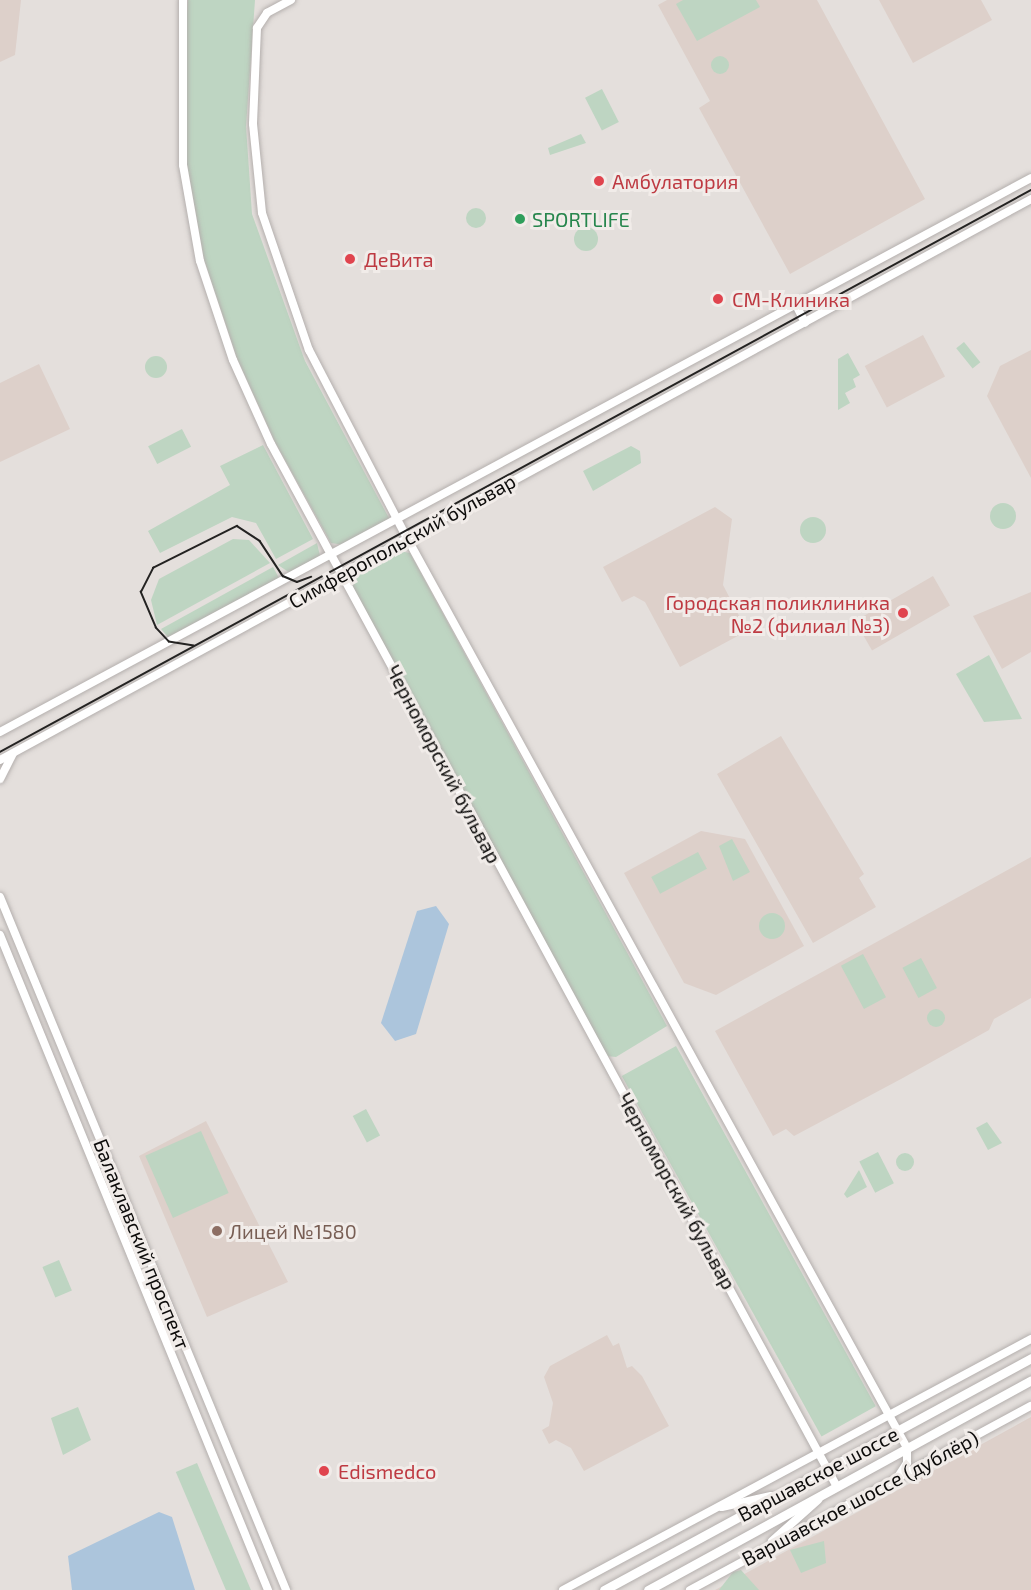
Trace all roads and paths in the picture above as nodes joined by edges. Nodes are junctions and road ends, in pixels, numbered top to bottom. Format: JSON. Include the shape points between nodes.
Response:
{"nodes":[{"id":1,"x":183,"y":0,"type":"edge"},
{"id":2,"x":291,"y":0,"type":"edge"},
{"id":3,"x":1031,"y":178,"type":"edge"},
{"id":4,"x":1031,"y":199,"type":"edge"},
{"id":5,"x":795,"y":303,"type":"junction"},
{"id":6,"x":805,"y":323,"type":"junction"},
{"id":7,"x":398,"y":521,"type":"junction"},
{"id":8,"x":407,"y":538,"type":"junction"},
{"id":9,"x":333,"y":556,"type":"junction"},
{"id":10,"x":343,"y":574,"type":"junction"},
{"id":11,"x":2,"y":730,"type":"edge"},
{"id":12,"x":13,"y":754,"type":"junction"},
{"id":13,"x":0,"y":760,"type":"edge"},
{"id":14,"x":0,"y":779,"type":"edge"},
{"id":15,"x":0,"y":897,"type":"edge"},
{"id":16,"x":0,"y":935,"type":"edge"},
{"id":17,"x":1031,"y":1339,"type":"edge"},
{"id":18,"x":1031,"y":1358,"type":"edge"},
{"id":19,"x":1031,"y":1380,"type":"edge"},
{"id":20,"x":1031,"y":1406,"type":"edge"},
{"id":21,"x":890,"y":1416,"type":"junction"},
{"id":22,"x":898,"y":1431,"type":"junction"},
{"id":23,"x":907,"y":1448,"type":"junction"},
{"id":24,"x":819,"y":1453,"type":"junction"},
{"id":25,"x":828,"y":1468,"type":"junction"},
{"id":26,"x":896,"y":1480,"type":"junction"},
{"id":27,"x":837,"y":1487,"type":"junction"},
{"id":28,"x":784,"y":1492,"type":"junction"},
{"id":29,"x":826,"y":1493,"type":"junction"},
{"id":30,"x":712,"y":1509,"type":"junction"},
{"id":31,"x":758,"y":1553,"type":"junction"},
{"id":32,"x":268,"y":1590,"type":"edge"},
{"id":33,"x":286,"y":1590,"type":"edge"},
{"id":34,"x":563,"y":1590,"type":"edge"},
{"id":35,"x":604,"y":1590,"type":"edge"},
{"id":36,"x":648,"y":1590,"type":"edge"},
{"id":37,"x":690,"y":1590,"type":"edge"}],
"edges":[{"from":1,"to":9,"type":"main road","name":"Черноморский бульвар","via":[[183,165],[200,261],[233,360]]},
{"from":2,"to":7,"type":"main road","via":[[267,13],[256,38],[253,124],[261,213],[309,350]]},
{"from":3,"to":5,"type":"main road","name":"Симферопольский бульвар"},
{"from":4,"to":6,"type":"main road","name":"Симферопольский бульвар"},
{"from":5,"to":6,"type":"main road"},
{"from":5,"to":7,"type":"main road","name":"Симферопольский бульвар"},
{"from":6,"to":8,"type":"main road","name":"Симферопольский бульвар"},
{"from":7,"to":8,"type":"main road"},
{"from":7,"to":9,"type":"main road","name":"Симферопольский бульвар"},
{"from":8,"to":10,"type":"main road","name":"Симферопольский бульвар"},
{"from":8,"to":21,"type":"main road"},
{"from":9,"to":10,"type":"main road","name":"Черноморский бульвар"},
{"from":9,"to":11,"type":"main road","name":"Симферопольский бульвар"},
{"from":10,"to":12,"type":"main road","name":"Симферопольский бульвар"},
{"from":10,"to":24,"type":"main road","name":"Черноморский бульвар"},
{"from":12,"to":13,"type":"main road","name":"Симферопольский бульвар"},
{"from":12,"to":14,"type":"main road"},
{"from":15,"to":33,"type":"main road","name":"Балаклавский проспект"},
{"from":16,"to":32,"type":"main road","name":"Балаклавский проспект"},
{"from":17,"to":21,"type":"main road"},
{"from":18,"to":22,"type":"main road","name":"Варшавское шоссе"},
{"from":19,"to":23,"type":"main road","name":"Варшавское шоссе"},
{"from":20,"to":26,"type":"main road","name":"Варшавское шоссе (дублёр)"},
{"from":21,"to":22,"type":"main road"},
{"from":21,"to":24,"type":"main road"},
{"from":22,"to":23,"type":"main road"},
{"from":22,"to":25,"type":"main road","name":"Варшавское шоссе"},
{"from":23,"to":26,"type":"main road","via":[[907,1463]]},
{"from":23,"to":27,"type":"main road","name":"Варшавское шоссе"},
{"from":24,"to":25,"type":"main road","name":"Черноморский бульвар"},
{"from":24,"to":30,"type":"main road"},
{"from":25,"to":27,"type":"main road","name":"Черноморский бульвар"},
{"from":25,"to":28,"type":"main road","name":"Варшавское шоссе"},
{"from":26,"to":31,"type":"main road","name":"Варшавское шоссе (дублёр)"},
{"from":27,"to":29,"type":"main road","name":"Варшавское шоссе"},
{"from":28,"to":30,"type":"main road"},
{"from":28,"to":35,"type":"main road","name":"Варшавское шоссе"},
{"from":29,"to":31,"type":"main road"},
{"from":29,"to":36,"type":"main road","name":"Варшавское шоссе"},
{"from":30,"to":34,"type":"main road"},
{"from":31,"to":37,"type":"main road","name":"Варшавское шоссе (дублёр)"}]}
